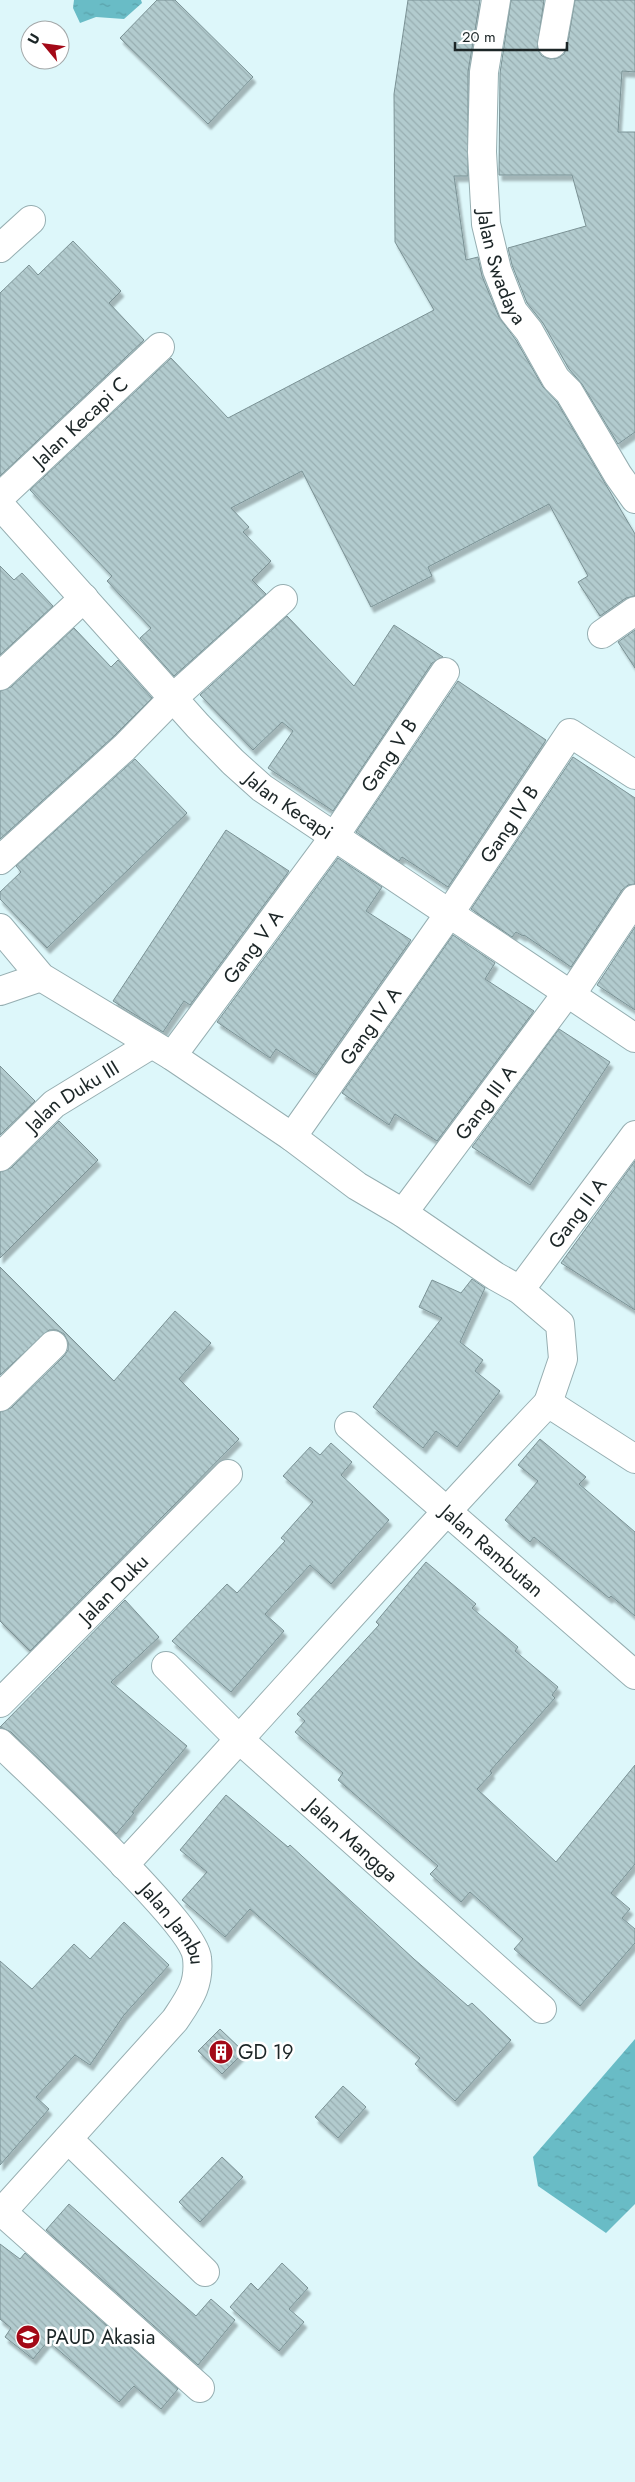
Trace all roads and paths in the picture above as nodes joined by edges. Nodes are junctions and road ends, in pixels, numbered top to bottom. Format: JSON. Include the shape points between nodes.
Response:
{"nodes":[{"id":1,"x":496,"y":0,"type":"edge"},
{"id":2,"x":560,"y":0,"type":"edge"},
{"id":3,"x":552,"y":44,"type":"dead end"},
{"id":4,"x":31,"y":220,"type":"dead end"},
{"id":5,"x":0,"y":248,"type":"edge"},
{"id":6,"x":160,"y":347,"type":"dead end"},
{"id":7,"x":0,"y":497,"type":"edge"},
{"id":8,"x":635,"y":499,"type":"edge"},
{"id":9,"x":0,"y":505,"type":"edge"},
{"id":10,"x":84,"y":598,"type":"junction"},
{"id":11,"x":283,"y":599,"type":"dead end"},
{"id":12,"x":635,"y":610,"type":"edge"},
{"id":13,"x":602,"y":634,"type":"dead end"},
{"id":14,"x":445,"y":672,"type":"dead end"},
{"id":15,"x":0,"y":676,"type":"edge"},
{"id":16,"x":173,"y":698,"type":"junction"},
{"id":17,"x":635,"y":775,"type":"edge"},
{"id":18,"x":334,"y":837,"type":"junction"},
{"id":19,"x":0,"y":860,"type":"edge"},
{"id":20,"x":635,"y":899,"type":"edge"},
{"id":21,"x":449,"y":914,"type":"junction"},
{"id":22,"x":0,"y":928,"type":"edge"},
{"id":23,"x":41,"y":977,"type":"junction"},
{"id":24,"x":0,"y":991,"type":"edge"},
{"id":25,"x":569,"y":994,"type":"junction"},
{"id":26,"x":635,"y":1038,"type":"edge"},
{"id":27,"x":162,"y":1050,"type":"junction"},
{"id":28,"x":635,"y":1135,"type":"edge"},
{"id":29,"x":292,"y":1137,"type":"junction"},
{"id":30,"x":0,"y":1157,"type":"edge"},
{"id":31,"x":403,"y":1213,"type":"junction"},
{"id":32,"x":520,"y":1290,"type":"junction"},
{"id":33,"x":53,"y":1345,"type":"dead end"},
{"id":34,"x":0,"y":1397,"type":"edge"},
{"id":35,"x":548,"y":1403,"type":"junction"},
{"id":36,"x":349,"y":1426,"type":"dead end"},
{"id":37,"x":635,"y":1459,"type":"edge"},
{"id":38,"x":228,"y":1474,"type":"dead end"},
{"id":39,"x":444,"y":1511,"type":"junction"},
{"id":40,"x":166,"y":1666,"type":"dead end"},
{"id":41,"x":635,"y":1676,"type":"edge"},
{"id":42,"x":0,"y":1703,"type":"edge"},
{"id":43,"x":240,"y":1740,"type":"junction"},
{"id":44,"x":0,"y":1743,"type":"edge"},
{"id":45,"x":124,"y":1865,"type":"junction"},
{"id":46,"x":542,"y":2009,"type":"dead end"},
{"id":47,"x":68,"y":2139,"type":"junction"},
{"id":48,"x":1,"y":2213,"type":"edge"},
{"id":49,"x":205,"y":2272,"type":"dead end"},
{"id":50,"x":200,"y":2388,"type":"dead end"}],
"edges":[{"from":1,"to":8,"type":"street","name":"Jalan Swadaya","via":[[484,72],[482,152],[486,224],[497,270],[513,311],[529,331],[556,379],[569,392]]},
{"from":2,"to":3,"type":"street"},
{"from":4,"to":5,"type":"street"},
{"from":6,"to":7,"type":"street","name":"Jalan Kecapi C"},
{"from":9,"to":10,"type":"street","name":"Jalan Kecapi"},
{"from":10,"to":15,"type":"street"},
{"from":10,"to":16,"type":"street","name":"Jalan Kecapi"},
{"from":11,"to":16,"type":"street"},
{"from":12,"to":13,"type":"street"},
{"from":14,"to":18,"type":"street","name":"Gang V B"},
{"from":16,"to":18,"type":"street","name":"Jalan Kecapi","via":[[232,762],[288,807]]},
{"from":16,"to":19,"type":"street","via":[[124,748]]},
{"from":17,"to":21,"type":"street","name":"Gang IV B","via":[[570,733]]},
{"from":18,"to":21,"type":"street","name":"Jalan Kecapi"},
{"from":18,"to":27,"type":"street","name":"Gang V A"},
{"from":20,"to":25,"type":"street","name":"Gang III A"},
{"from":21,"to":25,"type":"street","name":"Jalan Kecapi"},
{"from":21,"to":29,"type":"street","name":"Gang IV A"},
{"from":22,"to":23,"type":"street"},
{"from":23,"to":24,"type":"street"},
{"from":23,"to":27,"type":"street"},
{"from":25,"to":26,"type":"street","name":"Jalan Kecapi"},
{"from":25,"to":31,"type":"street","name":"Gang III A"},
{"from":27,"to":29,"type":"street"},
{"from":27,"to":30,"type":"street","name":"Jalan Duku III","via":[[54,1104]]},
{"from":28,"to":32,"type":"street","name":"Gang II A"},
{"from":29,"to":31,"type":"street","via":[[357,1186]]},
{"from":31,"to":32,"type":"street"},
{"from":32,"to":35,"type":"street","via":[[560,1324],[563,1359]]},
{"from":33,"to":34,"type":"street"},
{"from":35,"to":37,"type":"street"},
{"from":35,"to":39,"type":"street"},
{"from":36,"to":39,"type":"street","name":"Jalan Rambutan"},
{"from":38,"to":42,"type":"street","name":"Jalan Duku"},
{"from":39,"to":41,"type":"street","name":"Jalan Rambutan"},
{"from":39,"to":43,"type":"street"},
{"from":40,"to":43,"type":"street","name":"Jalan Mangga"},
{"from":43,"to":45,"type":"street"},
{"from":43,"to":46,"type":"street","name":"Jalan Mangga"},
{"from":44,"to":45,"type":"street","name":"Jalan Jambu"},
{"from":45,"to":47,"type":"street","name":"Jalan Jambu","via":[[186,1936],[197,1956],[195,1988],[175,2020]]},
{"from":47,"to":48,"type":"street","name":"Jalan Jambu"},
{"from":47,"to":49,"type":"street"},
{"from":48,"to":50,"type":"street"}]}
